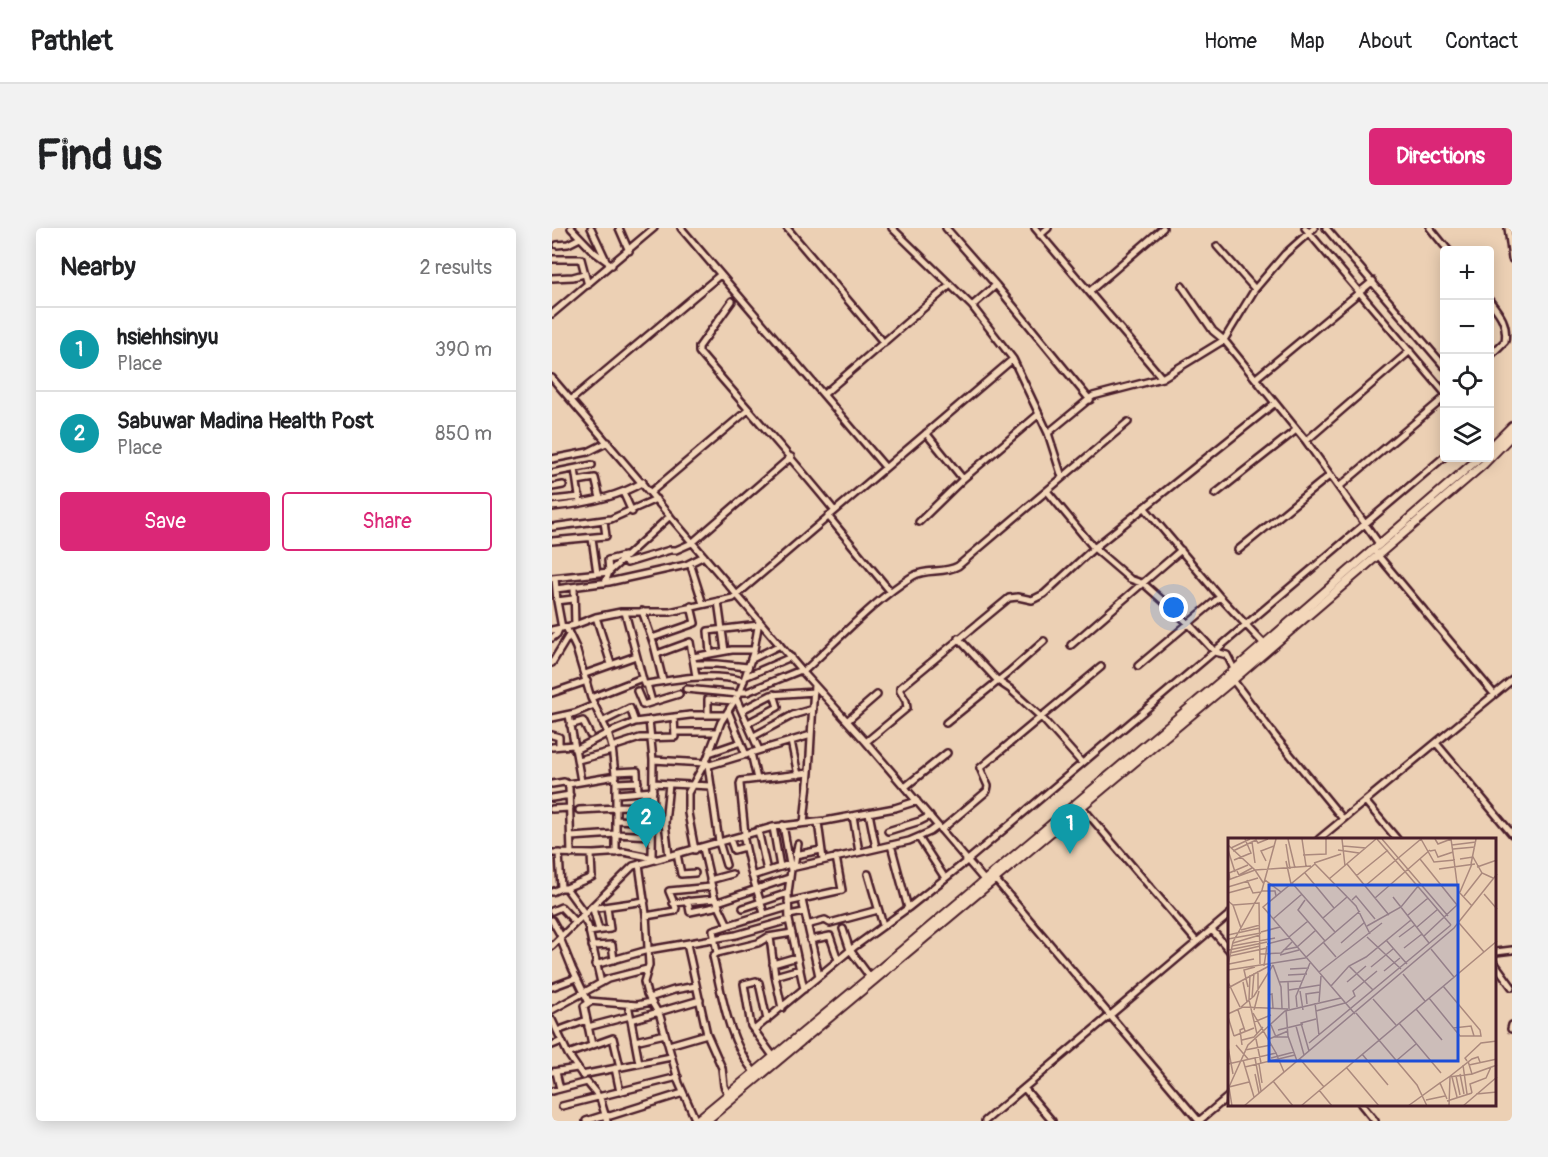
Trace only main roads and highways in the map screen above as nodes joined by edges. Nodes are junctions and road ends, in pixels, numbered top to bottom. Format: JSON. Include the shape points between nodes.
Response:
{"nodes":[{"id":1,"x":1512,"y":426,"type":"edge"},
{"id":2,"x":1512,"y":435,"type":"edge"},
{"id":3,"x":1494,"y":442,"type":"edge"},
{"id":4,"x":1474,"y":462,"type":"edge"},
{"id":5,"x":1376,"y":553,"type":"junction"},
{"id":6,"x":1235,"y":676,"type":"junction"},
{"id":7,"x":986,"y":882,"type":"junction"},
{"id":8,"x":713,"y":1116,"type":"edge"},
{"id":9,"x":696,"y":1121,"type":"edge"},
{"id":10,"x":706,"y":1121,"type":"edge"}],
"edges":[{"from":1,"to":3,"type":"main road"},
{"from":2,"to":5,"type":"main road","via":[[1484,464]]},
{"from":4,"to":5,"type":"main road","via":[[1380,545]]},
{"from":5,"to":6,"type":"main road"},
{"from":5,"to":6,"type":"main road","via":[[1264,644]]},
{"from":6,"to":7,"type":"main road"},
{"from":6,"to":7,"type":"main road","via":[[995,879]]},
{"from":7,"to":8,"type":"main road"},
{"from":7,"to":8,"type":"main road","via":[[728,1094]]},
{"from":8,"to":9,"type":"main road"},
{"from":8,"to":10,"type":"main road"}]}
